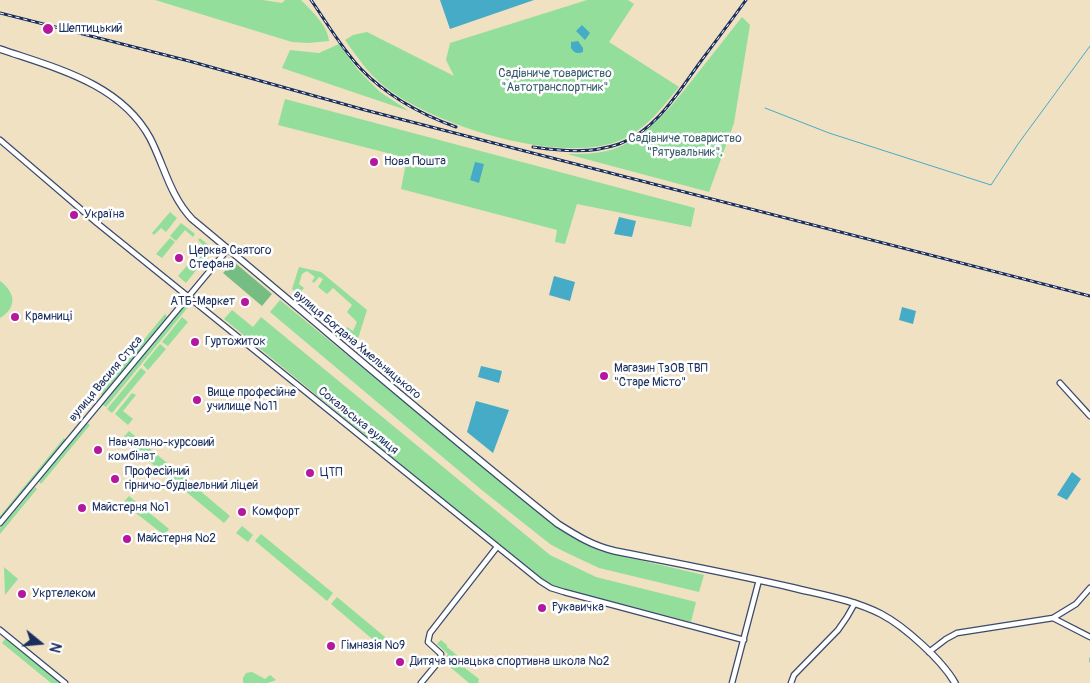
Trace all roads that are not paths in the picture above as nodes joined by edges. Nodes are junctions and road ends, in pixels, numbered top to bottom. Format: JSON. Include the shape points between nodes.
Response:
{"nodes":[{"id":1,"x":0,"y":49,"type":"edge"},
{"id":2,"x":0,"y":140,"type":"edge"},
{"id":3,"x":228,"y":249,"type":"junction"},
{"id":4,"x":188,"y":296,"type":"junction"},
{"id":5,"x":1060,"y":383,"type":"dead end"},
{"id":6,"x":1090,"y":416,"type":"edge"},
{"id":7,"x":0,"y":523,"type":"edge"},
{"id":8,"x":497,"y":548,"type":"junction"},
{"id":9,"x":759,"y":580,"type":"junction"},
{"id":10,"x":1090,"y":588,"type":"edge"},
{"id":11,"x":855,"y":603,"type":"junction"},
{"id":12,"x":1053,"y":618,"type":"junction"},
{"id":13,"x":0,"y":630,"type":"edge"},
{"id":14,"x":1090,"y":637,"type":"edge"},
{"id":15,"x":744,"y":640,"type":"junction"},
{"id":16,"x":929,"y":652,"type":"junction"},
{"id":17,"x":65,"y":683,"type":"edge"},
{"id":18,"x":421,"y":683,"type":"edge"},
{"id":19,"x":732,"y":683,"type":"edge"},
{"id":20,"x":791,"y":683,"type":"edge"},
{"id":21,"x":955,"y":683,"type":"edge"}],
"edges":[{"from":1,"to":3,"type":"street","name":"вулиця Богдана Хмельницького","via":[[58,68],[102,88],[122,103],[149,137],[178,203]]},
{"from":2,"to":4,"type":"street","name":"Сокальська вулиця"},
{"from":3,"to":4,"type":"street","name":"вулиця Василя Стуса"},
{"from":3,"to":9,"type":"street","name":"вулиця Богдана Хмельницького","via":[[466,450],[574,534],[597,547]]},
{"from":4,"to":7,"type":"street","name":"вулиця Василя Стуса"},
{"from":4,"to":8,"type":"street","name":"Сокальська вулиця"},
{"from":5,"to":6,"type":"street"},
{"from":8,"to":15,"type":"street","name":"Сокальська вулиця","via":[[551,588]]},
{"from":8,"to":18,"type":"street","via":[[430,633],[428,642],[441,654],[440,660]]},
{"from":9,"to":11,"type":"street","name":"вулиця Богдана Хмельницького"},
{"from":9,"to":15,"type":"street"},
{"from":10,"to":12,"type":"street","via":[[1076,604]]},
{"from":11,"to":16,"type":"street","name":"вулиця Богдана Хмельницького","via":[[882,614]]},
{"from":11,"to":20,"type":"street","via":[[842,623],[794,675]]},
{"from":12,"to":14,"type":"street"},
{"from":12,"to":16,"type":"street","via":[[958,633]]},
{"from":13,"to":17,"type":"street"},
{"from":15,"to":19,"type":"street"},
{"from":16,"to":21,"type":"street","name":"вулиця Богдана Хмельницького"}]}
